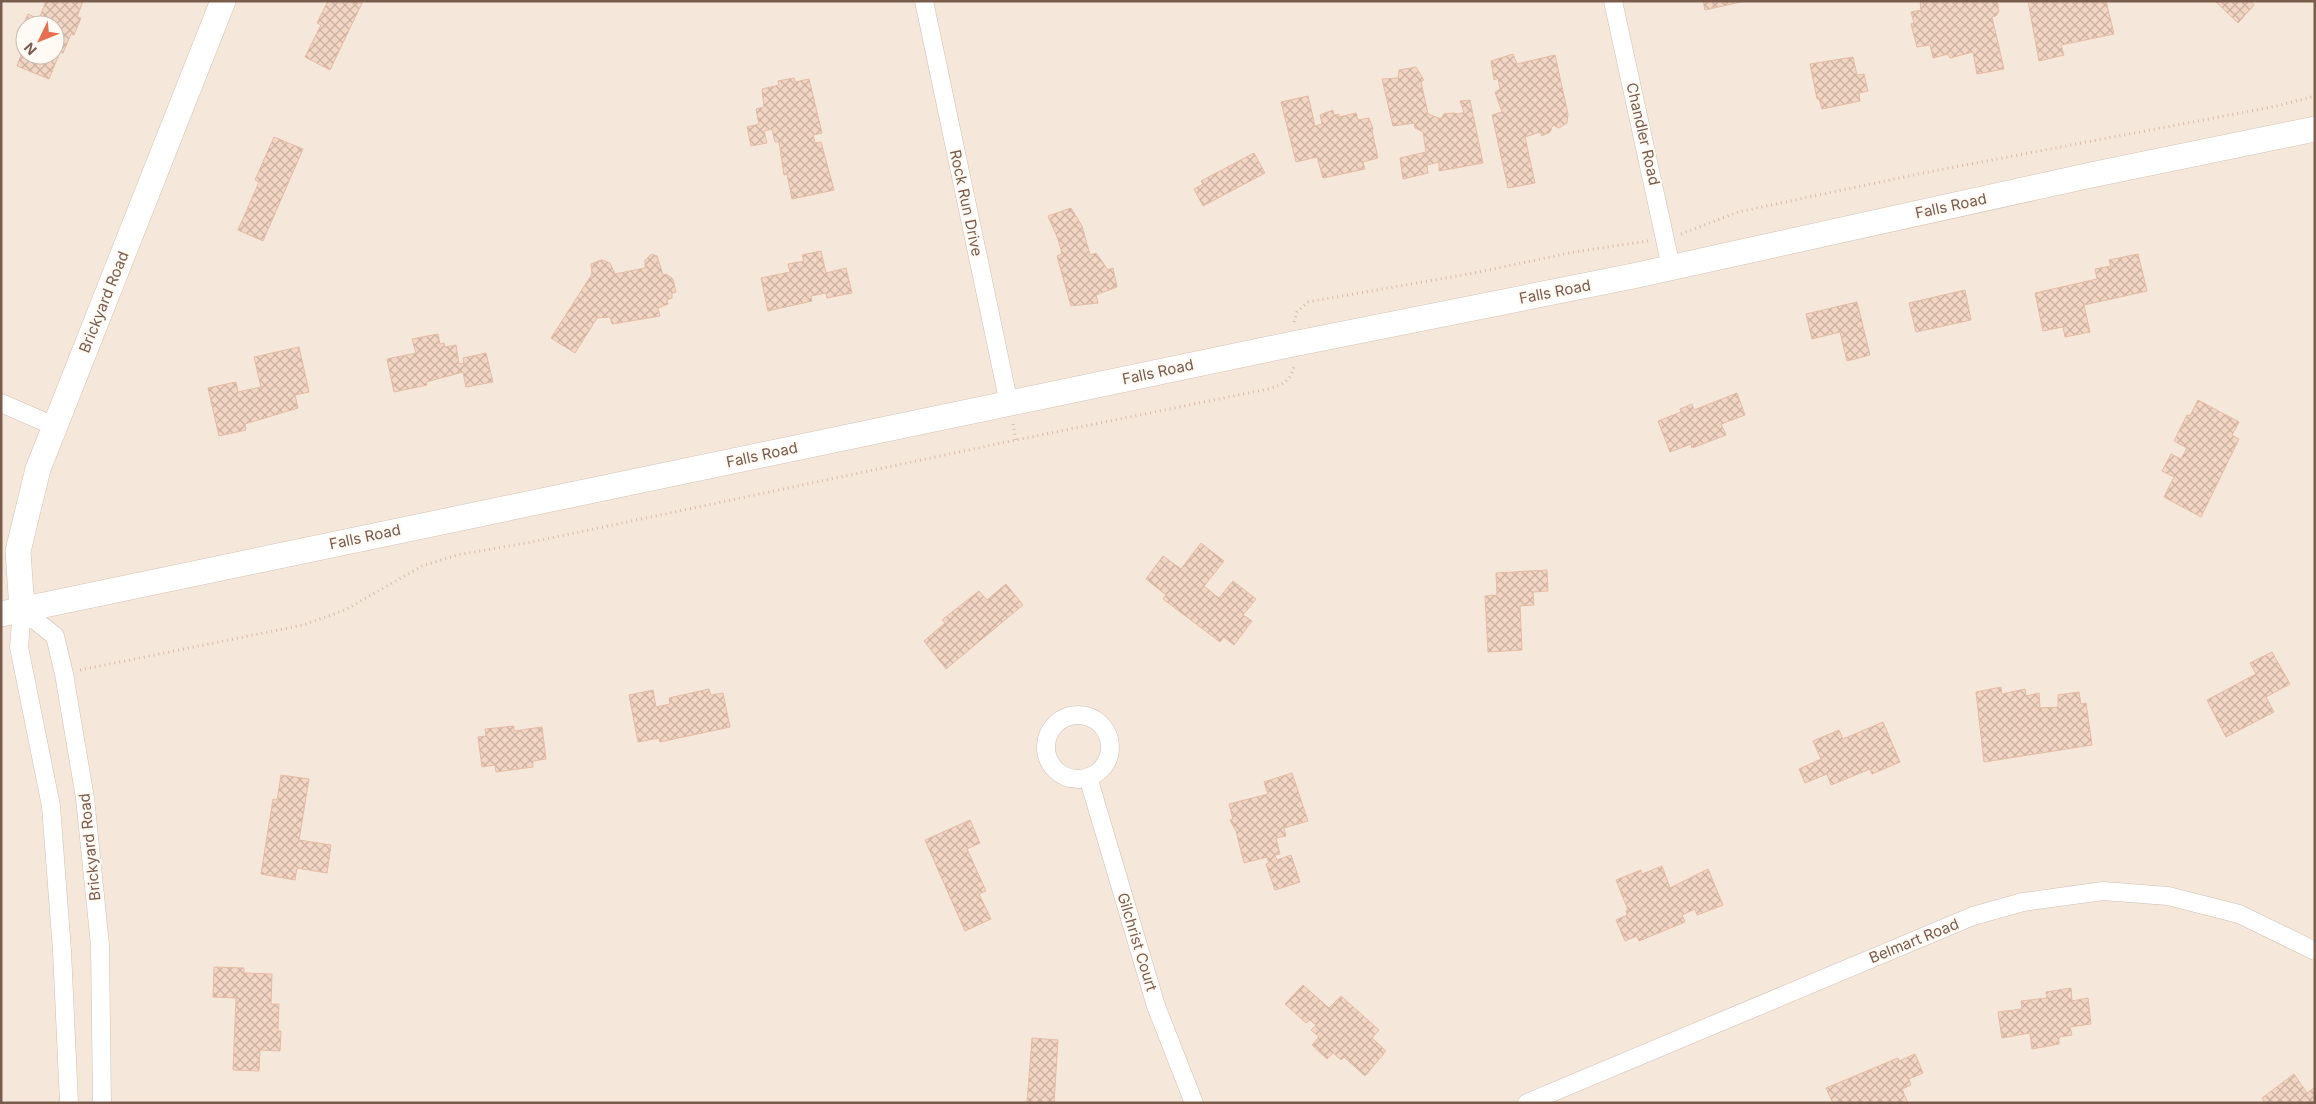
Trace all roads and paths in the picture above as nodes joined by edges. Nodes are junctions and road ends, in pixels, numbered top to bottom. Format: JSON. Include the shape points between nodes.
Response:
{"nodes":[{"id":1,"x":222,"y":1,"type":"edge"},
{"id":2,"x":924,"y":1,"type":"edge"},
{"id":3,"x":1612,"y":1,"type":"edge"},
{"id":4,"x":2315,"y":129,"type":"edge"},
{"id":5,"x":1672,"y":267,"type":"junction"},
{"id":6,"x":1,"y":403,"type":"edge"},
{"id":7,"x":1009,"y":404,"type":"junction"},
{"id":8,"x":54,"y":426,"type":"junction"},
{"id":9,"x":18,"y":551,"type":"junction"},
{"id":10,"x":1,"y":580,"type":"edge"},
{"id":11,"x":12,"y":612,"type":"edge"},
{"id":12,"x":1088,"y":777,"type":"dead end"},
{"id":13,"x":2315,"y":951,"type":"edge"},
{"id":14,"x":69,"y":1103,"type":"edge"},
{"id":15,"x":102,"y":1103,"type":"edge"},
{"id":16,"x":1194,"y":1103,"type":"edge"},
{"id":17,"x":1528,"y":1103,"type":"edge"}],
"edges":[{"from":1,"to":8,"type":"main road","name":"Brickyard Road"},
{"from":2,"to":7,"type":"street","name":"Rock Run Drive"},
{"from":3,"to":5,"type":"street","name":"Chandler Road"},
{"from":4,"to":5,"type":"main road","name":"Falls Road"},
{"from":5,"to":7,"type":"main road","name":"Falls Road"},
{"from":6,"to":8,"type":"street"},
{"from":7,"to":11,"type":"main road","name":"Falls Road"},
{"from":8,"to":9,"type":"main road","name":"Brickyard Road","via":[[38,469]]},
{"from":9,"to":10,"type":"main road"},
{"from":9,"to":11,"type":"main road","name":"Brickyard Road"},
{"from":11,"to":14,"type":"street","name":"Brickyard Road","via":[[51,806]]},
{"from":11,"to":15,"type":"street","name":"Brickyard Road","via":[[55,636],[64,674],[85,798],[100,945]]},
{"from":12,"to":16,"type":"street","name":"Gilchrist Court","via":[[1156,1006]]},
{"from":13,"to":17,"type":"street","name":"Belmart Road","via":[[2240,914],[2168,896],[2103,891],[2024,902],[1973,916]]}]}
